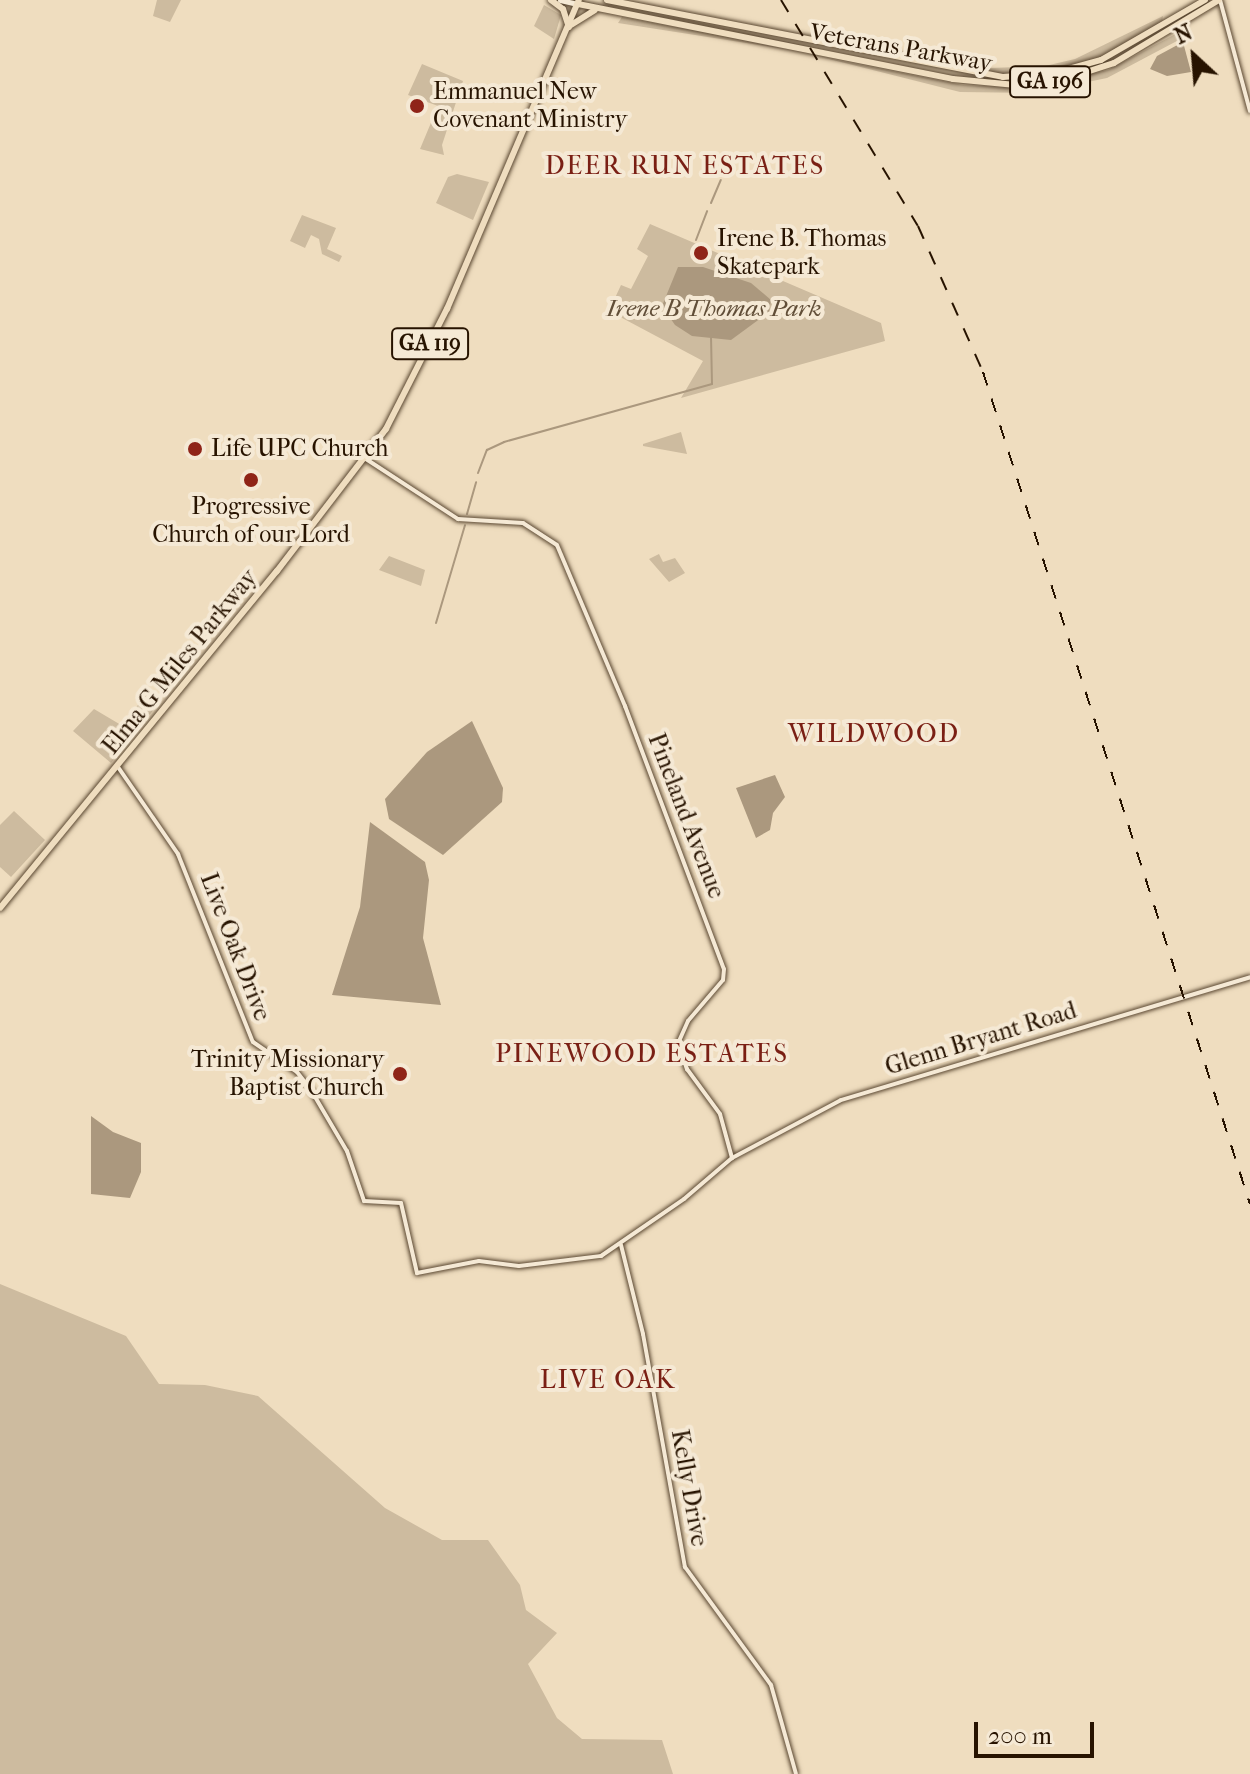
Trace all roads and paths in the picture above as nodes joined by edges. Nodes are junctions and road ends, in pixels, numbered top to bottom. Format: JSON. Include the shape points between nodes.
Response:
{"nodes":[{"id":1,"x":551,"y":0,"type":"edge"},
{"id":2,"x":560,"y":0,"type":"edge"},
{"id":3,"x":607,"y":0,"type":"edge"},
{"id":4,"x":1205,"y":0,"type":"edge"},
{"id":5,"x":1219,"y":0,"type":"edge"},
{"id":6,"x":578,"y":2,"type":"edge"},
{"id":7,"x":601,"y":9,"type":"junction"},
{"id":8,"x":569,"y":27,"type":"junction"},
{"id":9,"x":1250,"y":111,"type":"edge"},
{"id":10,"x":366,"y":459,"type":"junction"},
{"id":11,"x":118,"y":767,"type":"junction"},
{"id":12,"x":0,"y":908,"type":"edge"},
{"id":13,"x":1250,"y":977,"type":"edge"},
{"id":14,"x":732,"y":1158,"type":"junction"},
{"id":15,"x":621,"y":1245,"type":"junction"},
{"id":16,"x":796,"y":1774,"type":"edge"}],
"edges":[{"from":1,"to":8,"type":"main road","via":[[563,9]]},
{"from":2,"to":6,"type":"main road","name":"Veterans Parkway"},
{"from":3,"to":4,"type":"main road","name":"Veterans Parkway","number":"GA 196","via":[[948,70],[1016,77],[1111,56]]},
{"from":5,"to":7,"type":"main road","name":"Veterans Parkway","number":"GA 196","via":[[1114,63],[1068,78],[1016,85],[953,79]]},
{"from":5,"to":9,"type":"street"},
{"from":6,"to":7,"type":"main road","name":"Veterans Parkway"},
{"from":6,"to":8,"type":"main road","number":"GA 119"},
{"from":7,"to":8,"type":"main road","via":[[582,13]]},
{"from":8,"to":10,"type":"main road","name":"Elma G Miles Parkway","number":"GA 119","via":[[413,381]]},
{"from":10,"to":11,"type":"main road","name":"Elma G Miles Parkway","number":"GA 119"},
{"from":10,"to":14,"type":"street","name":"Pineland Avenue","via":[[458,519],[523,523],[557,545],[625,706],[724,969],[723,980],[696,1008],[678,1043],[687,1069],[720,1114]]},
{"from":11,"to":12,"type":"main road","name":"Elma G Miles Parkway","number":"GA 119"},
{"from":11,"to":15,"type":"street","name":"Live Oak Drive","via":[[178,854],[253,1042],[297,1072],[311,1090],[347,1151],[364,1201],[401,1203],[417,1273],[479,1261],[519,1266],[590,1259]]},
{"from":13,"to":14,"type":"street","name":"Glenn Bryant Road","via":[[841,1100]]},
{"from":14,"to":15,"type":"street"},
{"from":15,"to":16,"type":"street","name":"Kelly Drive","via":[[640,1319],[685,1567],[771,1685]]}]}
